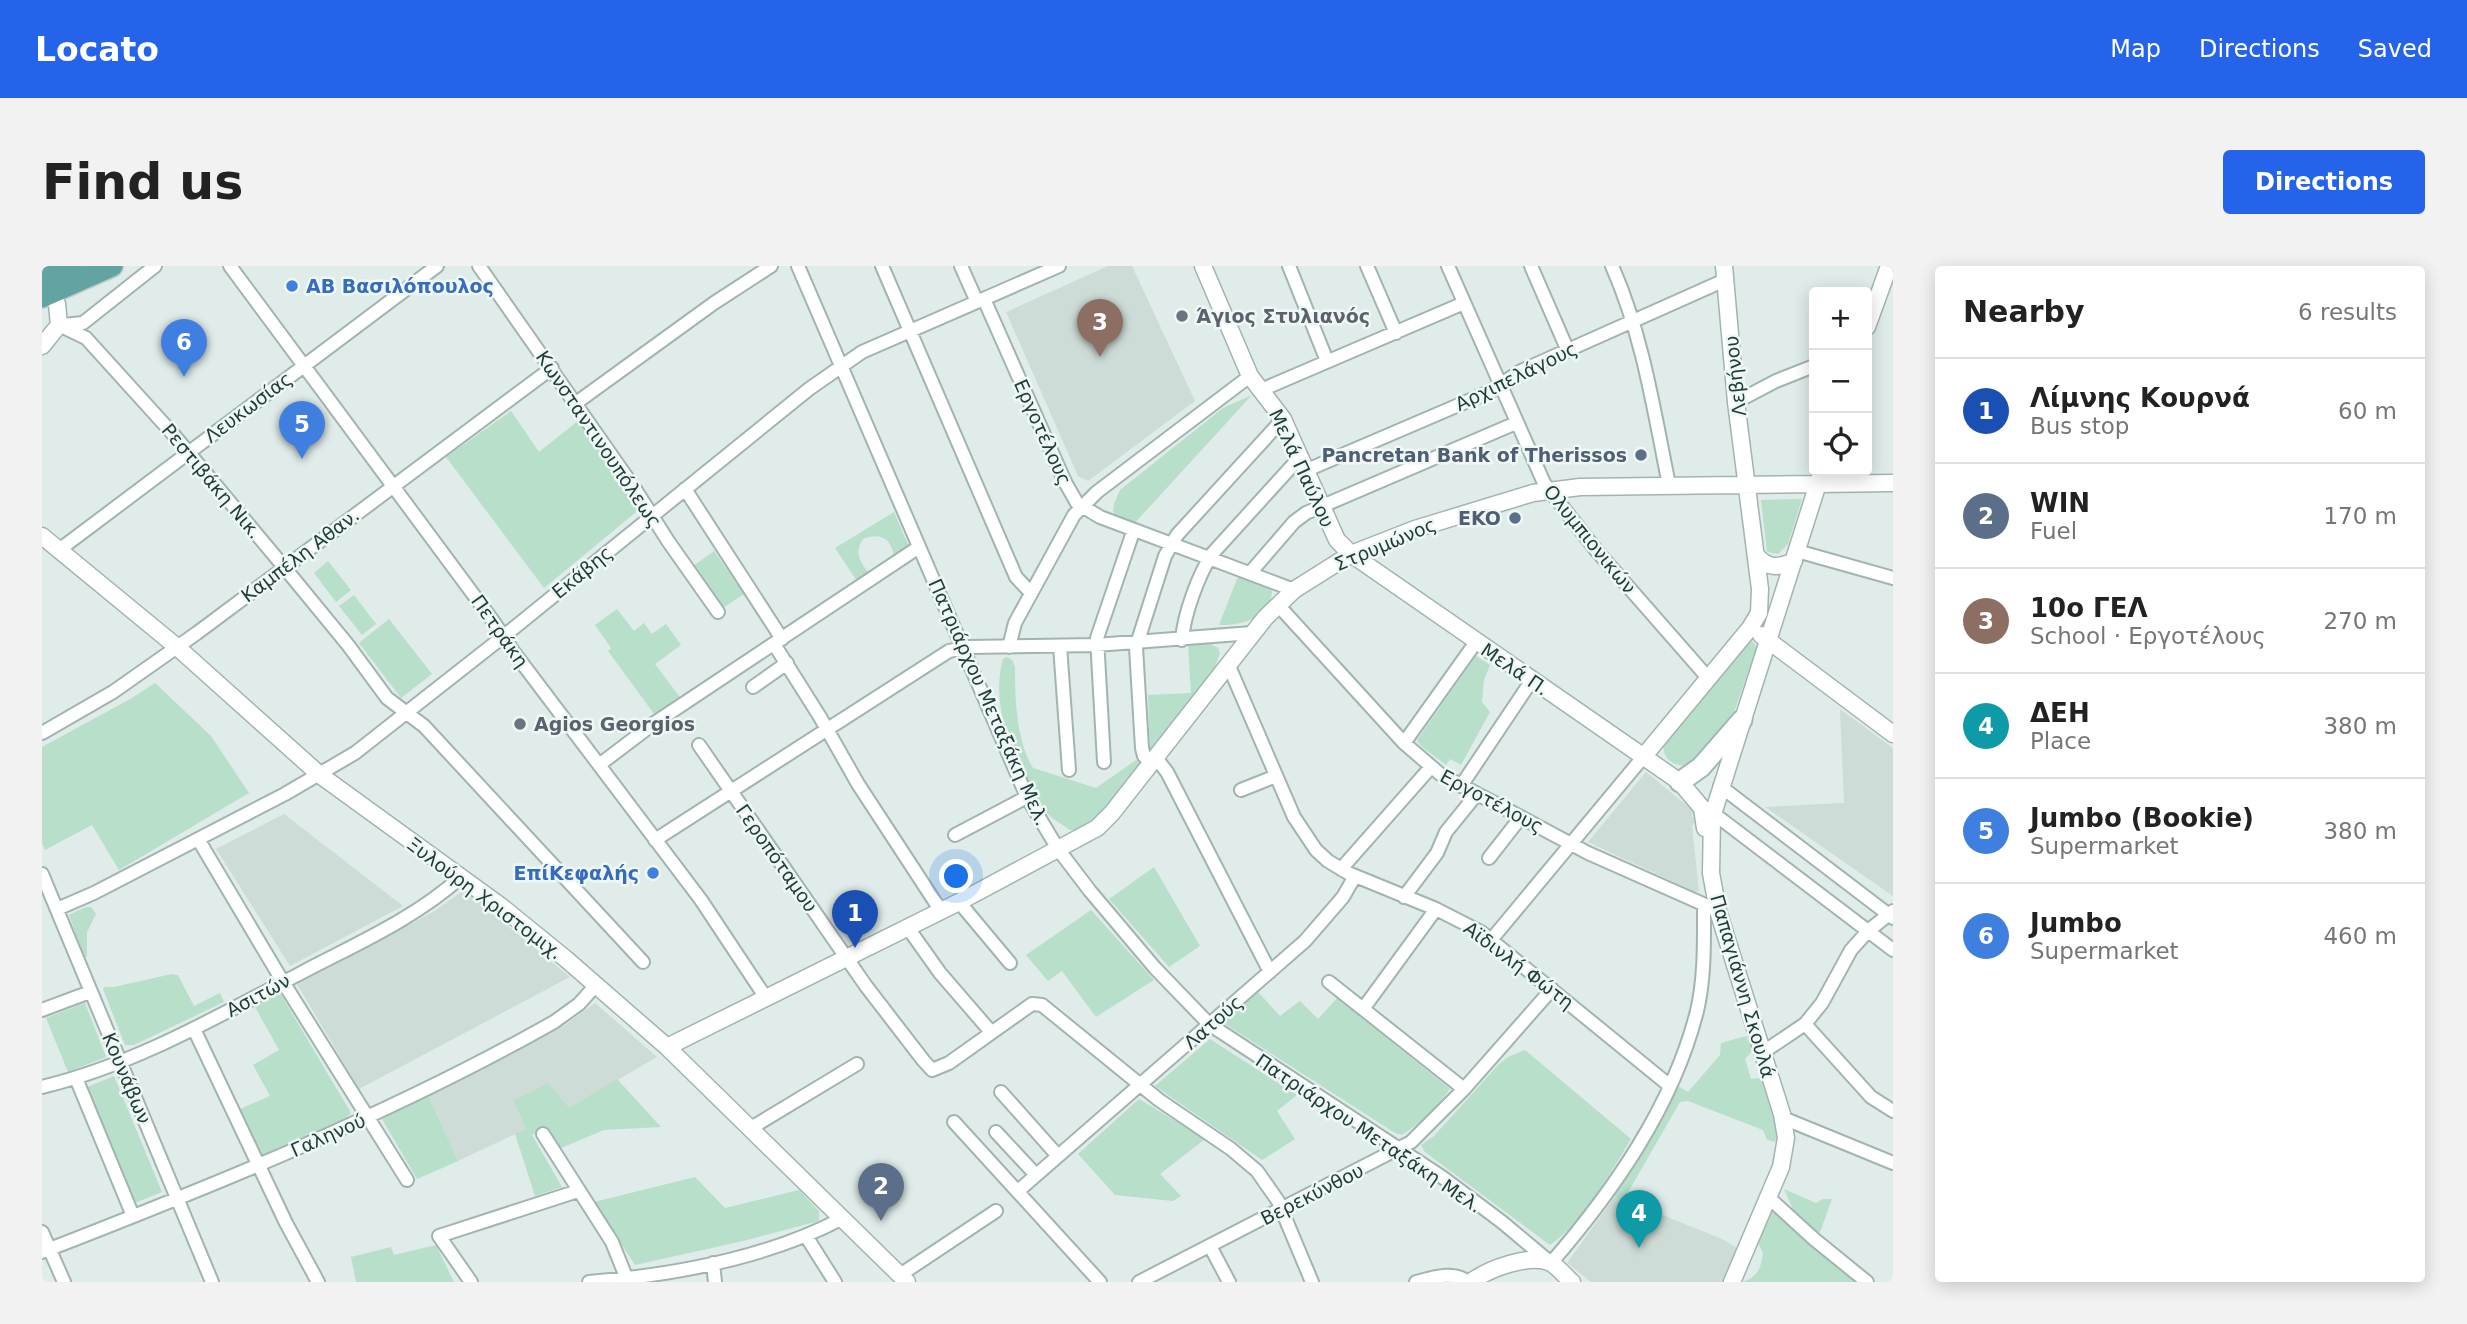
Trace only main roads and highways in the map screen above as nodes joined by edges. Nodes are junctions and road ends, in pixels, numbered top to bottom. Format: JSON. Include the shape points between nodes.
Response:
{"nodes":[{"id":1,"x":74,"y":266,"type":"edge"},
{"id":2,"x":112,"y":266,"type":"edge"},
{"id":3,"x":45,"y":290,"type":"edge"},
{"id":4,"x":1742,"y":720,"type":"road end"},
{"id":5,"x":1680,"y":782,"type":"road end"}],
"edges":[{"from":1,"to":3,"type":"main road"},
{"from":2,"to":3,"type":"main road"},
{"from":4,"to":5,"type":"main road","via":[[1701,767]]}]}
